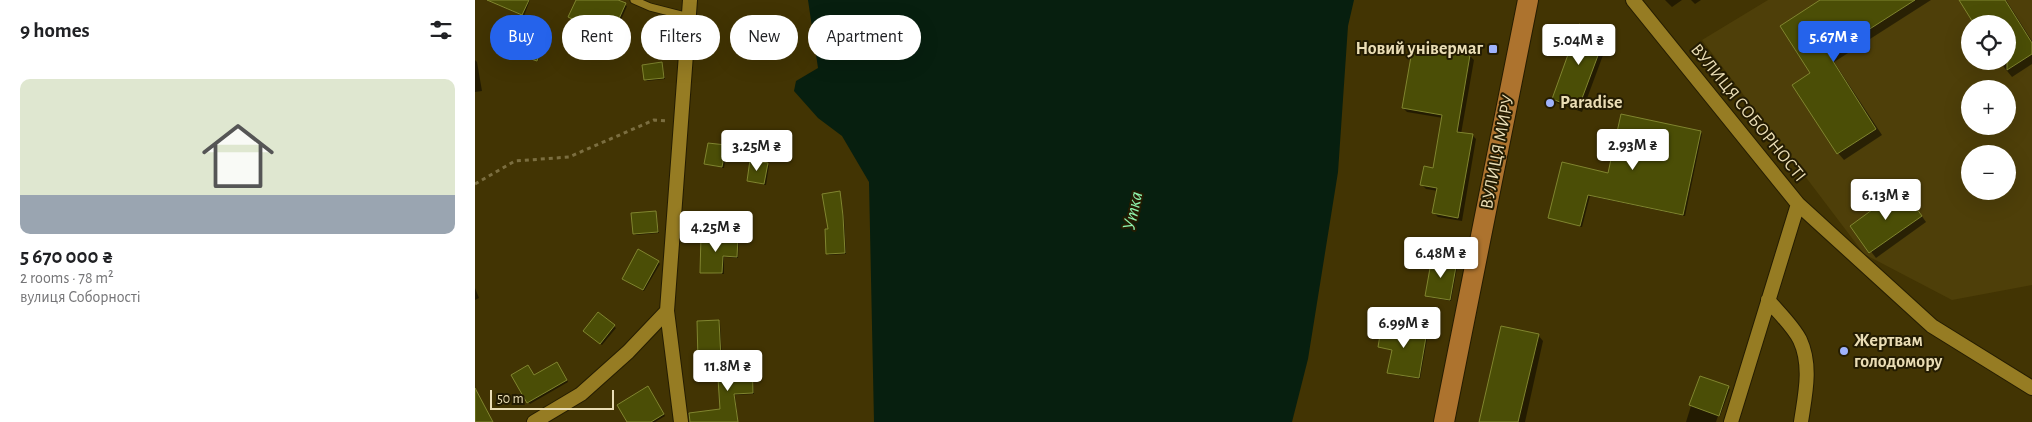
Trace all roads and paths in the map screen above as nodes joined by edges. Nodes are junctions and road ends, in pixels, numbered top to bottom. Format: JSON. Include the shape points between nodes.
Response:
{"nodes":[{"id":1,"x":634,"y":0,"type":"edge"},
{"id":2,"x":691,"y":0,"type":"edge"},
{"id":3,"x":1529,"y":0,"type":"edge"},
{"id":4,"x":1633,"y":0,"type":"edge"},
{"id":5,"x":681,"y":15,"type":"edge"},
{"id":6,"x":689,"y":15,"type":"edge"},
{"id":7,"x":686,"y":60,"type":"edge"},
{"id":8,"x":681,"y":122,"type":"junction"},
{"id":9,"x":475,"y":184,"type":"edge"},
{"id":10,"x":1798,"y":204,"type":"junction"},
{"id":11,"x":1768,"y":300,"type":"junction"},
{"id":12,"x":667,"y":312,"type":"junction"},
{"id":13,"x":2032,"y":388,"type":"edge"},
{"id":14,"x":534,"y":422,"type":"edge"},
{"id":15,"x":681,"y":422,"type":"edge"},
{"id":16,"x":1444,"y":422,"type":"edge"},
{"id":17,"x":1731,"y":422,"type":"edge"},
{"id":18,"x":1801,"y":422,"type":"edge"}],
"edges":[{"from":1,"to":5,"type":"lane"},
{"from":2,"to":6,"type":"street"},
{"from":3,"to":16,"type":"main road","name":"ВУЛИЦЯ МИРУ"},
{"from":4,"to":10,"type":"street","name":"ВУЛИЦЯ СОБОРНОСТІ"},
{"from":7,"to":8,"type":"street"},
{"from":8,"to":9,"type":"path","via":[[654,120],[569,157],[515,161]]},
{"from":8,"to":12,"type":"street"},
{"from":10,"to":11,"type":"street"},
{"from":10,"to":13,"type":"street","name":"ВУЛИЦЯ СОБОРНОСТІ","via":[[1932,326]]},
{"from":11,"to":17,"type":"street"},
{"from":11,"to":18,"type":"street","via":[[1799,339],[1805,354],[1807,372]]},
{"from":12,"to":14,"type":"street","via":[[581,394]]},
{"from":12,"to":15,"type":"street"}]}
